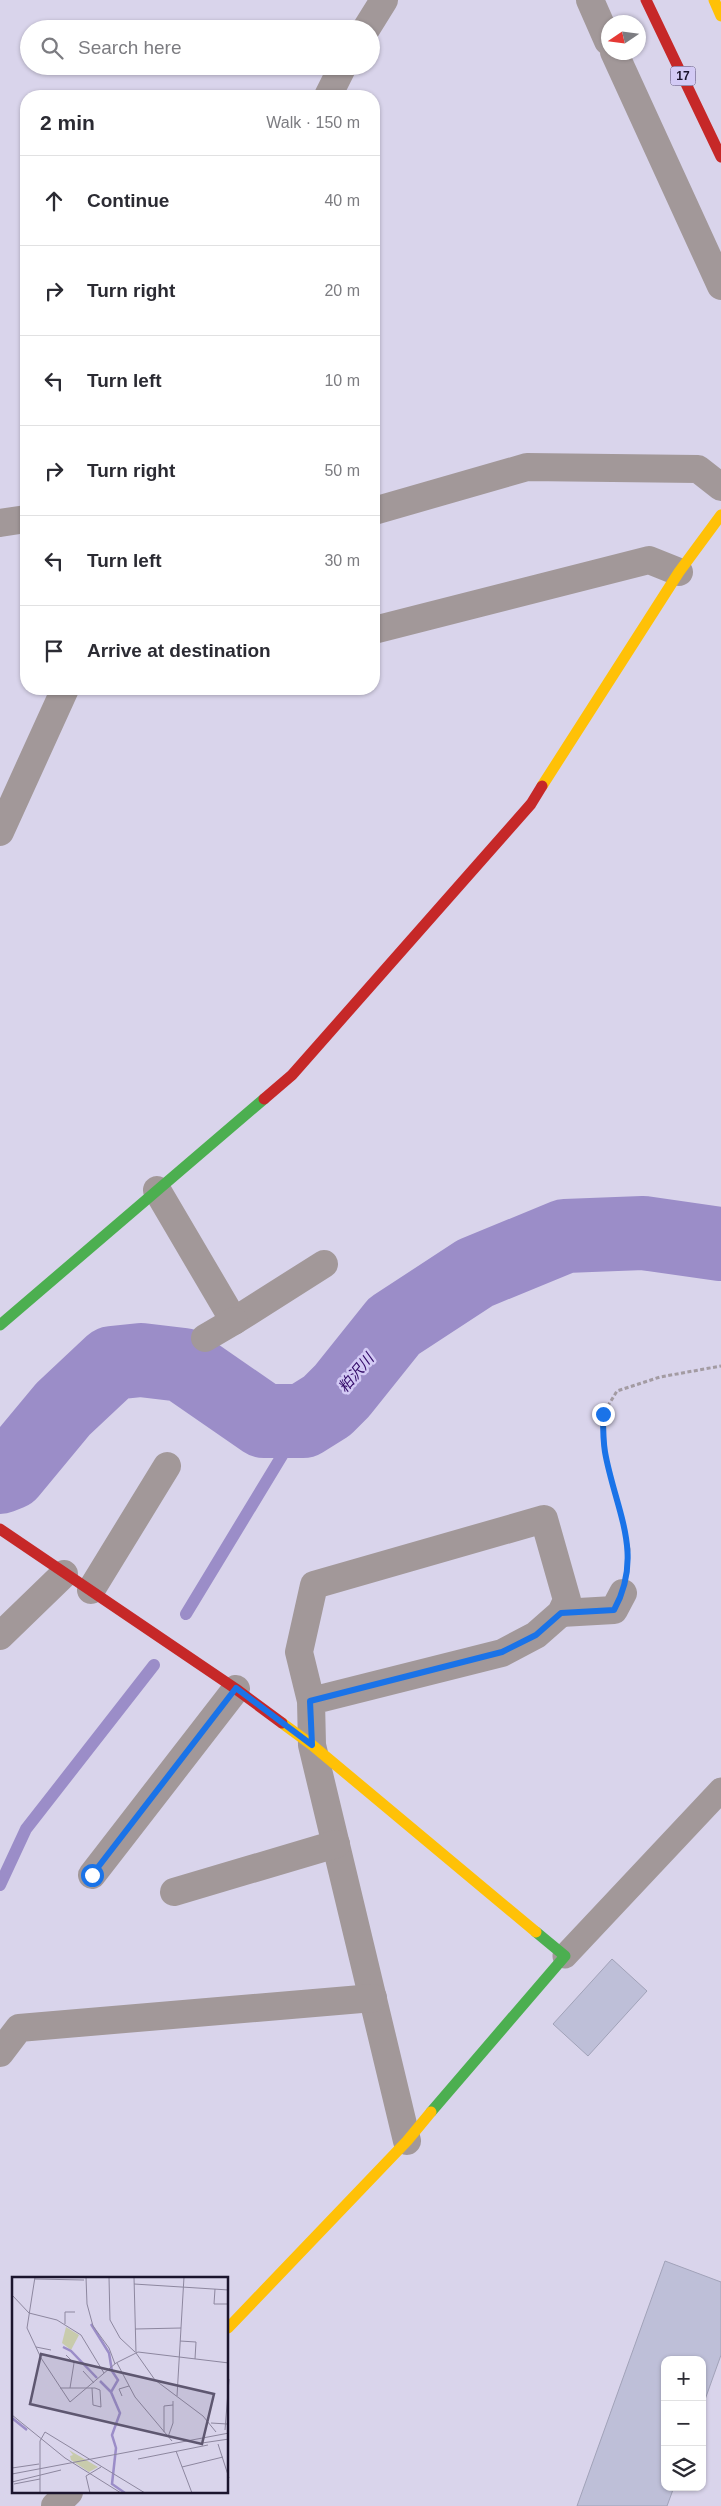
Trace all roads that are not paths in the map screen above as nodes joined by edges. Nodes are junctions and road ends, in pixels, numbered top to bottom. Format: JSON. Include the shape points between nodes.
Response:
{"nodes":[{"id":1,"x":384,"y":0,"type":"edge"},
{"id":2,"x":590,"y":0,"type":"edge"},
{"id":3,"x":646,"y":0,"type":"edge"},
{"id":4,"x":714,"y":0,"type":"edge"},
{"id":5,"x":721,"y":16,"type":"edge"},
{"id":6,"x":372,"y":20,"type":"edge"},
{"id":7,"x":601,"y":25,"type":"edge"},
{"id":8,"x":618,"y":60,"type":"edge"},
{"id":9,"x":338,"y":75,"type":"edge"},
{"id":10,"x":331,"y":90,"type":"edge"},
{"id":11,"x":720,"y":155,"type":"edge"},
{"id":12,"x":721,"y":286,"type":"edge"},
{"id":13,"x":721,"y":487,"type":"edge"},
{"id":14,"x":380,"y":509,"type":"edge"},
{"id":15,"x":721,"y":515,"type":"edge"},
{"id":16,"x":20,"y":520,"type":"edge"},
{"id":17,"x":0,"y":523,"type":"edge"},
{"id":18,"x":680,"y":572,"type":"junction"},
{"id":19,"x":380,"y":628,"type":"edge"},
{"id":20,"x":61,"y":695,"type":"edge"},
{"id":21,"x":0,"y":832,"type":"edge"},
{"id":22,"x":157,"y":1190,"type":"junction"},
{"id":23,"x":324,"y":1264,"type":"dead end"},
{"id":24,"x":234,"y":1321,"type":"junction"},
{"id":25,"x":0,"y":1325,"type":"edge"},
{"id":26,"x":204,"y":1338,"type":"dead end"},
{"id":27,"x":167,"y":1466,"type":"dead end"},
{"id":28,"x":0,"y":1529,"type":"edge"},
{"id":29,"x":64,"y":1574,"type":"junction"},
{"id":30,"x":91,"y":1590,"type":"junction"},
{"id":31,"x":623,"y":1593,"type":"road end"},
{"id":32,"x":561,"y":1613,"type":"junction"},
{"id":33,"x":0,"y":1636,"type":"edge"},
{"id":34,"x":236,"y":1688,"type":"junction"},
{"id":35,"x":310,"y":1701,"type":"junction"},
{"id":36,"x":312,"y":1745,"type":"junction"},
{"id":37,"x":721,"y":1790,"type":"edge"},
{"id":38,"x":336,"y":1844,"type":"junction"},
{"id":39,"x":92,"y":1875,"type":"dead end"},
{"id":40,"x":174,"y":1892,"type":"dead end"},
{"id":41,"x":565,"y":1956,"type":"junction"},
{"id":42,"x":373,"y":1998,"type":"junction"},
{"id":43,"x":0,"y":2053,"type":"edge"},
{"id":44,"x":407,"y":2141,"type":"junction"},
{"id":45,"x":229,"y":2327,"type":"edge"},
{"id":46,"x":67,"y":2494,"type":"edge"},
{"id":47,"x":55,"y":2506,"type":"edge"}],
"edges":[{"from":1,"to":6,"type":"street"},
{"from":2,"to":7,"type":"street"},
{"from":3,"to":11,"type":"main road","number":"17"},
{"from":4,"to":5,"type":"main road"},
{"from":8,"to":12,"type":"street"},
{"from":9,"to":10,"type":"street"},
{"from":13,"to":14,"type":"street","via":[[698,470],[527,467]]},
{"from":15,"to":18,"type":"main road"},
{"from":16,"to":17,"type":"street"},
{"from":18,"to":19,"type":"street","via":[[649,560]]},
{"from":18,"to":22,"type":"main road","via":[[531,804],[292,1075]]},
{"from":20,"to":21,"type":"street"},
{"from":22,"to":24,"type":"street"},
{"from":22,"to":25,"type":"main road"},
{"from":23,"to":24,"type":"street"},
{"from":24,"to":26,"type":"street"},
{"from":27,"to":30,"type":"street"},
{"from":28,"to":29,"type":"main road"},
{"from":29,"to":30,"type":"main road"},
{"from":29,"to":33,"type":"street"},
{"from":30,"to":34,"type":"main road"},
{"from":31,"to":32,"type":"street","via":[[614,1610]]},
{"from":32,"to":35,"type":"street","via":[[536,1635],[502,1652]]},
{"from":32,"to":35,"type":"street","via":[[567,1600],[544,1519],[314,1585],[299,1652]]},
{"from":34,"to":36,"type":"main road"},
{"from":34,"to":39,"type":"street"},
{"from":35,"to":36,"type":"street"},
{"from":36,"to":38,"type":"street"},
{"from":36,"to":41,"type":"main road"},
{"from":37,"to":41,"type":"lane"},
{"from":38,"to":40,"type":"street"},
{"from":38,"to":42,"type":"street"},
{"from":41,"to":44,"type":"main road"},
{"from":42,"to":43,"type":"street","via":[[19,2028]]},
{"from":42,"to":44,"type":"street"},
{"from":44,"to":45,"type":"main road"},
{"from":46,"to":47,"type":"street"}]}
